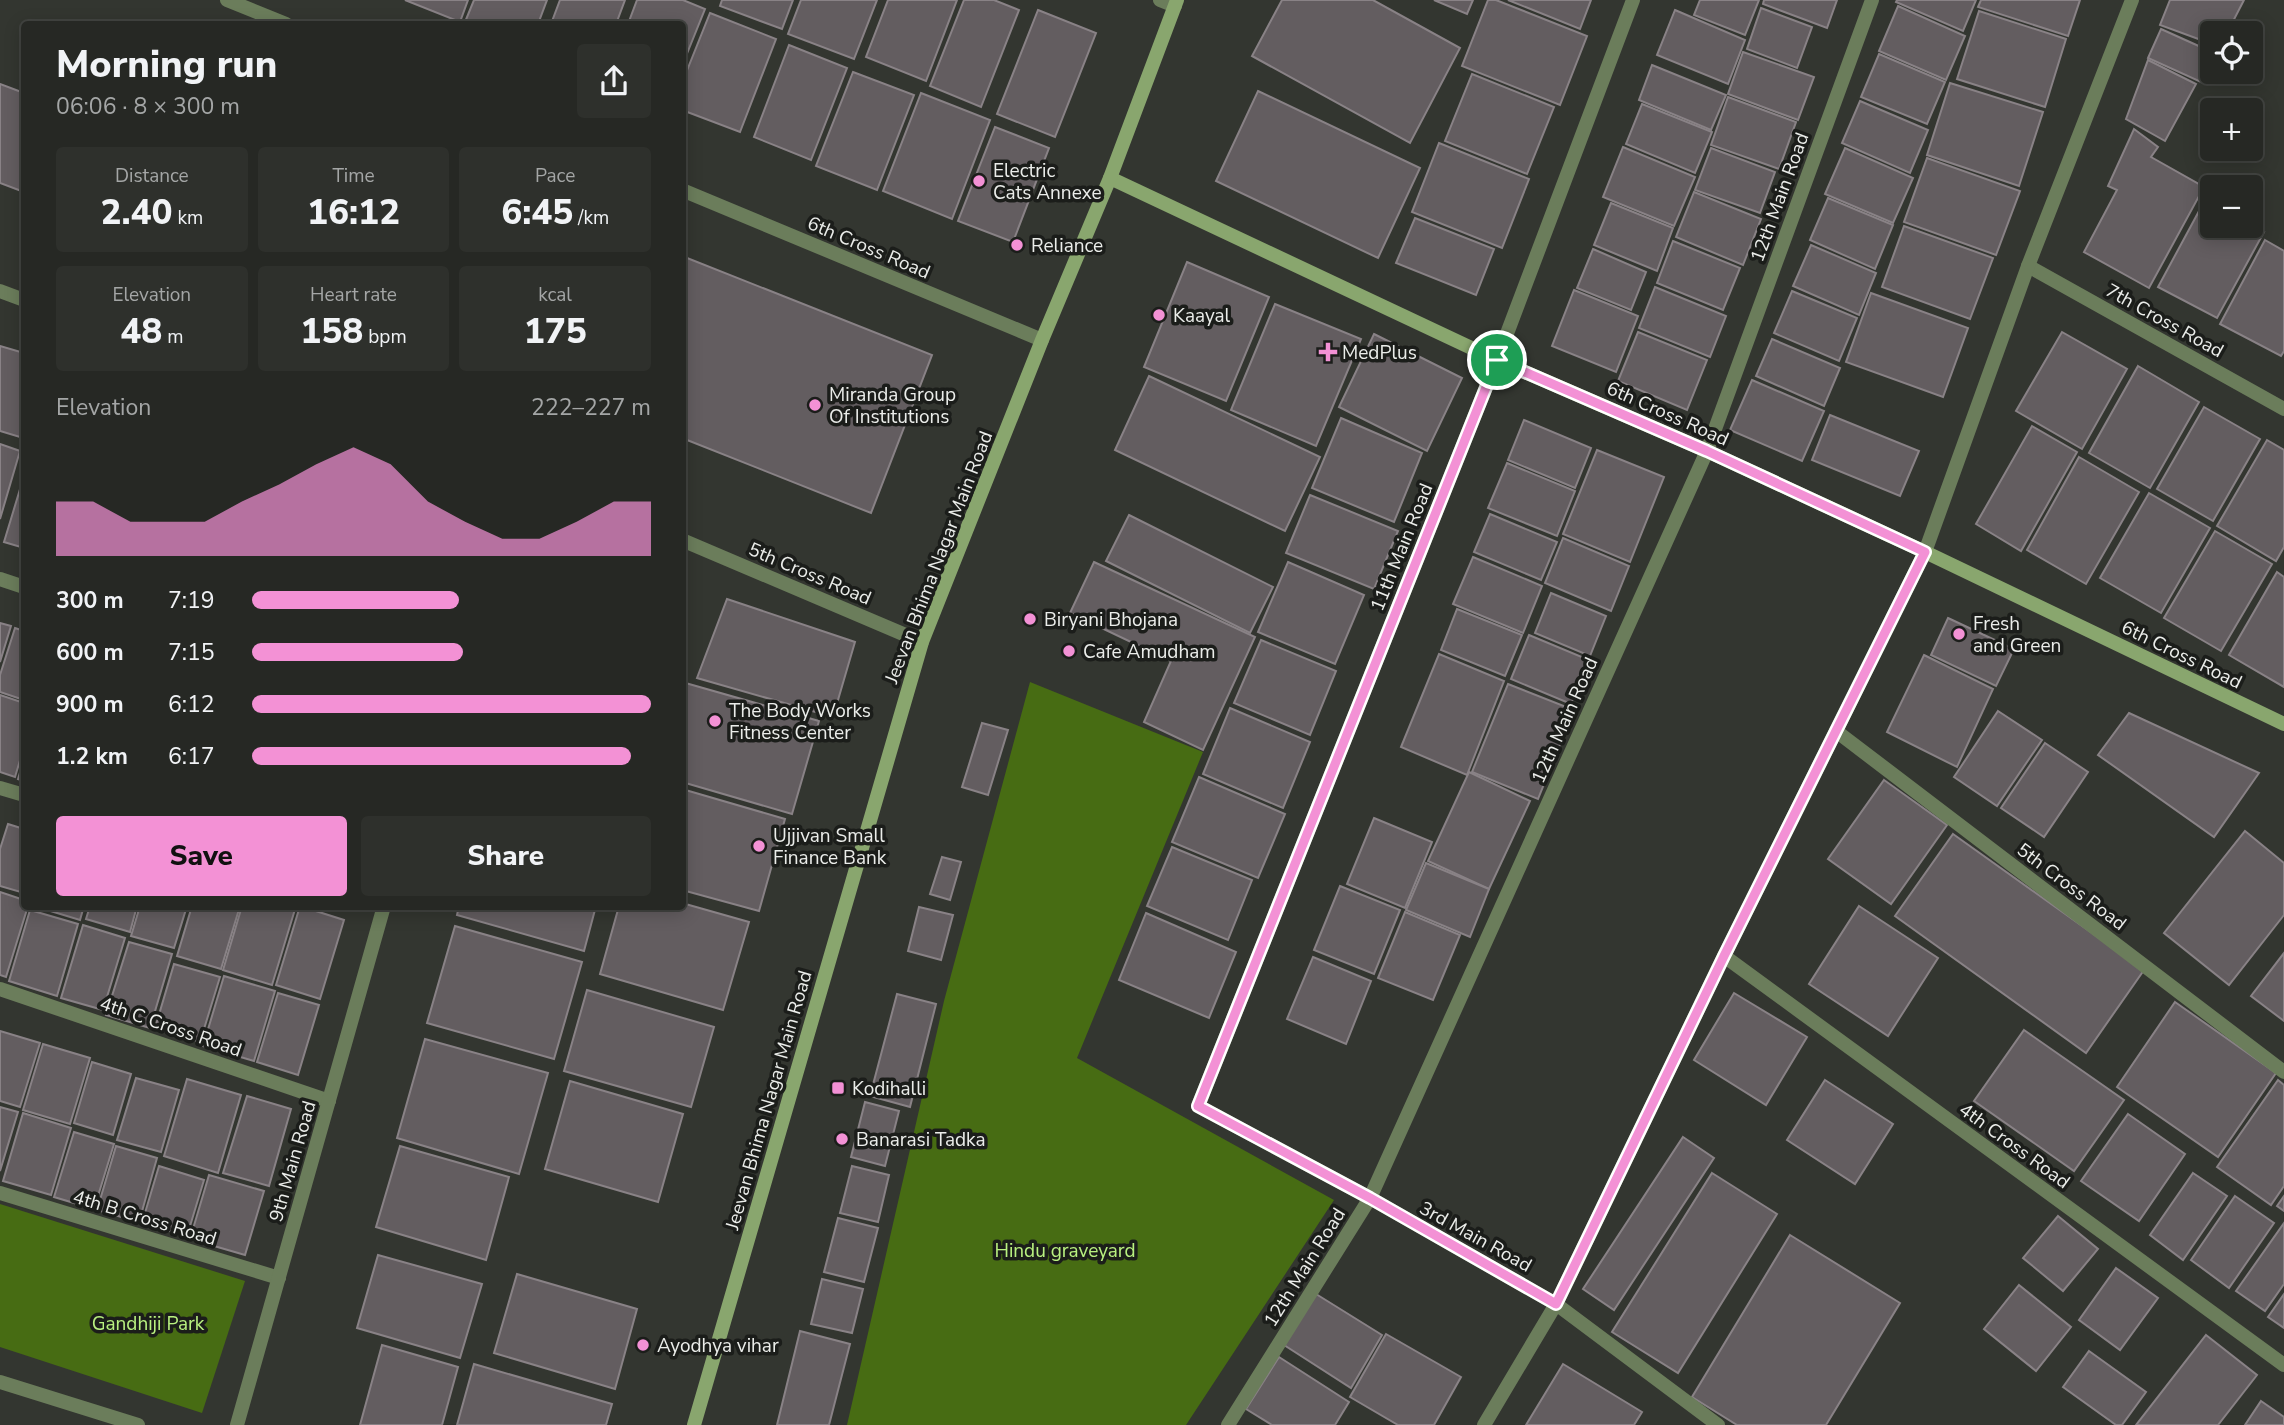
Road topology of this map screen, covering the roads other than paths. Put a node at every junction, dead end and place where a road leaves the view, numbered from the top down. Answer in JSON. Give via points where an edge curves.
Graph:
{"nodes":[{"id":1,"x":227,"y":0,"type":"edge"},
{"id":2,"x":1160,"y":0,"type":"edge"},
{"id":3,"x":1633,"y":0,"type":"edge"},
{"id":4,"x":1872,"y":0,"type":"edge"},
{"id":5,"x":2132,"y":0,"type":"edge"},
{"id":6,"x":1176,"y":3,"type":"edge"},
{"id":7,"x":279,"y":21,"type":"edge"},
{"id":8,"x":1110,"y":178,"type":"junction"},
{"id":9,"x":686,"y":192,"type":"edge"},
{"id":10,"x":2028,"y":266,"type":"junction"},
{"id":11,"x":0,"y":291,"type":"edge"},
{"id":12,"x":21,"y":299,"type":"edge"},
{"id":13,"x":1042,"y":340,"type":"junction"},
{"id":14,"x":1497,"y":360,"type":"junction"},
{"id":15,"x":2284,"y":409,"type":"edge"},
{"id":16,"x":1707,"y":451,"type":"junction"},
{"id":17,"x":686,"y":542,"type":"edge"},
{"id":18,"x":1925,"y":552,"type":"junction"},
{"id":19,"x":0,"y":579,"type":"edge"},
{"id":20,"x":21,"y":586,"type":"edge"},
{"id":21,"x":922,"y":642,"type":"junction"},
{"id":22,"x":2284,"y":724,"type":"edge"},
{"id":23,"x":1836,"y":731,"type":"junction"},
{"id":24,"x":0,"y":788,"type":"edge"},
{"id":25,"x":21,"y":794,"type":"edge"},
{"id":26,"x":383,"y":910,"type":"edge"},
{"id":27,"x":1724,"y":956,"type":"junction"},
{"id":28,"x":0,"y":989,"type":"edge"},
{"id":29,"x":2284,"y":1072,"type":"edge"},
{"id":30,"x":329,"y":1101,"type":"junction"},
{"id":31,"x":1198,"y":1106,"type":"joint"},
{"id":32,"x":0,"y":1193,"type":"edge"},
{"id":33,"x":1370,"y":1198,"type":"junction"},
{"id":34,"x":279,"y":1278,"type":"junction"},
{"id":35,"x":1556,"y":1304,"type":"junction"},
{"id":36,"x":2284,"y":1365,"type":"edge"},
{"id":37,"x":0,"y":1382,"type":"edge"},
{"id":38,"x":138,"y":1425,"type":"edge"},
{"id":39,"x":237,"y":1425,"type":"edge"},
{"id":40,"x":694,"y":1425,"type":"edge"},
{"id":41,"x":1228,"y":1425,"type":"edge"},
{"id":42,"x":1484,"y":1425,"type":"edge"},
{"id":43,"x":1718,"y":1425,"type":"edge"}],
"edges":[{"from":1,"to":7,"type":"street"},
{"from":2,"to":6,"type":"street"},
{"from":3,"to":14,"type":"street","name":"11th Main Road"},
{"from":4,"to":16,"type":"street","name":"12th Main Road"},
{"from":5,"to":10,"type":"street"},
{"from":6,"to":8,"type":"main road","name":"Jeevan Bhima Nagar Main Road"},
{"from":8,"to":13,"type":"main road","name":"Jeevan Bhima Nagar Main Road"},
{"from":8,"to":14,"type":"main road","name":"6th Cross Road"},
{"from":9,"to":13,"type":"street","name":"6th Cross Road"},
{"from":10,"to":15,"type":"street","name":"7th Cross Road"},
{"from":10,"to":18,"type":"street"},
{"from":11,"to":12,"type":"street"},
{"from":13,"to":21,"type":"main road","name":"Jeevan Bhima Nagar Main Road"},
{"from":14,"to":16,"type":"main road","name":"6th Cross Road"},
{"from":14,"to":31,"type":"street","name":"11th Main Road"},
{"from":16,"to":18,"type":"main road","name":"6th Cross Road"},
{"from":16,"to":33,"type":"street","name":"12th Main Road"},
{"from":17,"to":21,"type":"street","name":"5th Cross Road"},
{"from":18,"to":22,"type":"main road","name":"6th Cross Road"},
{"from":18,"to":23,"type":"street"},
{"from":19,"to":20,"type":"street"},
{"from":21,"to":40,"type":"main road","name":"Jeevan Bhima Nagar Main Road"},
{"from":23,"to":27,"type":"street"},
{"from":23,"to":29,"type":"street","name":"5th Cross Road"},
{"from":24,"to":25,"type":"street"},
{"from":26,"to":30,"type":"street","name":"9th Main Road"},
{"from":27,"to":35,"type":"street"},
{"from":27,"to":36,"type":"street","name":"4th Cross Road"},
{"from":28,"to":30,"type":"street","name":"4th C Cross Road"},
{"from":30,"to":34,"type":"street","name":"9th Main Road"},
{"from":31,"to":33,"type":"street","name":"3rd Main Road"},
{"from":32,"to":34,"type":"street","name":"4th B Cross Road"},
{"from":33,"to":35,"type":"street","name":"3rd Main Road"},
{"from":33,"to":41,"type":"street","name":"12th Main Road"},
{"from":34,"to":39,"type":"street","name":"9th Main Road"},
{"from":35,"to":42,"type":"street"},
{"from":35,"to":43,"type":"street","name":"3rd Main Road"},
{"from":37,"to":38,"type":"street"}]}
